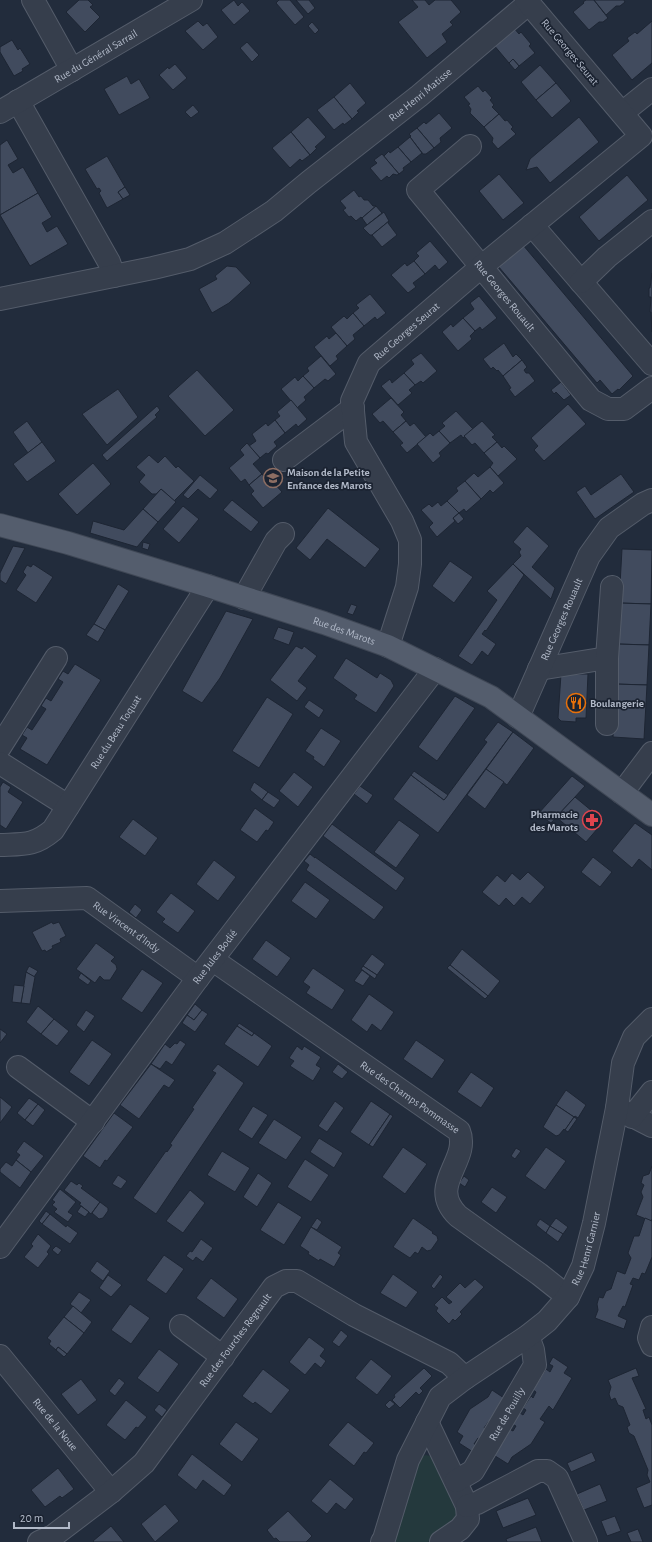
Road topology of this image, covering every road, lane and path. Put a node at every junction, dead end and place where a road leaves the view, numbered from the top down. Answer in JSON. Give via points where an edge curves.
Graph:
{"nodes":[{"id":1,"x":32,"y":0,"type":"edge"},
{"id":2,"x":191,"y":0,"type":"edge"},
{"id":3,"x":533,"y":3,"type":"edge"},
{"id":4,"x":72,"y":70,"type":"junction"},
{"id":5,"x":652,"y":89,"type":"edge"},
{"id":6,"x":18,"y":101,"type":"junction"},
{"id":7,"x":0,"y":112,"type":"edge"},
{"id":8,"x":622,"y":113,"type":"junction"},
{"id":9,"x":648,"y":138,"type":"edge"},
{"id":10,"x":470,"y":146,"type":"dead end"},
{"id":11,"x":652,"y":221,"type":"edge"},
{"id":12,"x":536,"y":222,"type":"junction"},
{"id":13,"x":481,"y":267,"type":"junction"},
{"id":14,"x":114,"y":276,"type":"junction"},
{"id":15,"x":581,"y":282,"type":"junction"},
{"id":16,"x":0,"y":299,"type":"edge"},
{"id":17,"x":652,"y":364,"type":"edge"},
{"id":18,"x":652,"y":388,"type":"edge"},
{"id":19,"x":353,"y":408,"type":"junction"},
{"id":20,"x":284,"y":460,"type":"dead end"},
{"id":21,"x":652,"y":500,"type":"edge"},
{"id":22,"x":0,"y":525,"type":"edge"},
{"id":23,"x":283,"y":534,"type":"dead end"},
{"id":24,"x":208,"y":586,"type":"junction"},
{"id":25,"x":612,"y":587,"type":"dead end"},
{"id":26,"x":244,"y":598,"type":"junction"},
{"id":27,"x":388,"y":646,"type":"junction"},
{"id":28,"x":56,"y":658,"type":"dead end"},
{"id":29,"x":607,"y":658,"type":"junction"},
{"id":30,"x":435,"y":669,"type":"junction"},
{"id":31,"x":539,"y":669,"type":"junction"},
{"id":32,"x":518,"y":717,"type":"junction"},
{"id":33,"x":607,"y":724,"type":"dead end"},
{"id":34,"x":0,"y":747,"type":"edge"},
{"id":35,"x":650,"y":760,"type":"edge"},
{"id":36,"x":0,"y":763,"type":"edge"},
{"id":37,"x":622,"y":793,"type":"junction"},
{"id":38,"x":68,"y":806,"type":"junction"},
{"id":39,"x":652,"y":815,"type":"edge"},
{"id":40,"x":0,"y":845,"type":"edge"},
{"id":41,"x":0,"y":901,"type":"edge"},
{"id":42,"x":213,"y":960,"type":"junction"},
{"id":43,"x":198,"y":978,"type":"junction"},
{"id":44,"x":652,"y":1019,"type":"edge"},
{"id":45,"x":18,"y":1066,"type":"dead end"},
{"id":46,"x":652,"y":1092,"type":"edge"},
{"id":47,"x":624,"y":1112,"type":"junction"},
{"id":48,"x":93,"y":1122,"type":"junction"},
{"id":49,"x":652,"y":1126,"type":"edge"},
{"id":50,"x":0,"y":1247,"type":"edge"},
{"id":51,"x":568,"y":1297,"type":"junction"},
{"id":52,"x":181,"y":1326,"type":"dead end"},
{"id":53,"x":652,"y":1327,"type":"edge"},
{"id":54,"x":528,"y":1336,"type":"junction"},
{"id":55,"x":652,"y":1345,"type":"edge"},
{"id":56,"x":0,"y":1356,"type":"edge"},
{"id":57,"x":223,"y":1357,"type":"junction"},
{"id":58,"x":465,"y":1378,"type":"junction"},
{"id":59,"x":427,"y":1422,"type":"junction"},
{"id":60,"x":456,"y":1481,"type":"junction"},
{"id":61,"x":111,"y":1492,"type":"junction"},
{"id":62,"x":467,"y":1506,"type":"junction"},
{"id":63,"x":39,"y":1542,"type":"edge"},
{"id":64,"x":382,"y":1542,"type":"edge"},
{"id":65,"x":441,"y":1542,"type":"edge"},
{"id":66,"x":586,"y":1542,"type":"edge"}],
"edges":[{"from":1,"to":4,"type":"street"},
{"from":2,"to":4,"type":"street","name":"Rue du Général Sarrail"},
{"from":3,"to":8,"type":"street","name":"Rue Georges Seurat"},
{"from":3,"to":14,"type":"street","name":"Rue Henri Matisse","via":[[274,211],[225,243],[190,259]]},
{"from":4,"to":6,"type":"street","name":"Rue du Général Sarrail"},
{"from":5,"to":8,"type":"street"},
{"from":6,"to":7,"type":"street","name":"Rue du Général Sarrail"},
{"from":6,"to":14,"type":"street","via":[[109,262]]},
{"from":8,"to":9,"type":"street","name":"Rue Georges Seurat"},
{"from":9,"to":12,"type":"street","name":"Rue Georges Seurat"},
{"from":10,"to":13,"type":"street","name":"Rue Georges Rouault","via":[[418,190]]},
{"from":11,"to":15,"type":"street","via":[[607,257]]},
{"from":12,"to":13,"type":"street","name":"Rue Georges Seurat"},
{"from":12,"to":15,"type":"street"},
{"from":13,"to":18,"type":"street","name":"Rue Georges Rouault","via":[[591,400],[608,409],[624,409]]},
{"from":13,"to":19,"type":"street","name":"Rue Georges Seurat","via":[[369,363],[352,401]]},
{"from":14,"to":16,"type":"street","name":"Rue Henri Matisse"},
{"from":15,"to":17,"type":"street"},
{"from":19,"to":20,"type":"street"},
{"from":19,"to":27,"type":"street","name":"Rue Georges Seurat","via":[[356,442],[410,540],[407,587]]},
{"from":21,"to":31,"type":"street","name":"Rue Georges Rouault","via":[[609,528],[589,556]]},
{"from":22,"to":24,"type":"main road","name":"Rue des Marots"},
{"from":23,"to":26,"type":"street","via":[[276,541]]},
{"from":24,"to":26,"type":"main road","name":"Rue des Marots"},
{"from":24,"to":38,"type":"street","name":"Rue du Beau Toquat"},
{"from":25,"to":29,"type":"street"},
{"from":26,"to":27,"type":"main road","name":"Rue des Marots"},
{"from":27,"to":30,"type":"main road","name":"Rue des Marots"},
{"from":28,"to":34,"type":"street"},
{"from":29,"to":31,"type":"street"},
{"from":29,"to":33,"type":"street"},
{"from":30,"to":32,"type":"main road","name":"Rue des Marots","via":[[491,697]]},
{"from":30,"to":42,"type":"street","name":"Rue Jules Bodié"},
{"from":31,"to":32,"type":"street","name":"Rue Georges Rouault"},
{"from":32,"to":37,"type":"main road","name":"Rue des Marots"},
{"from":35,"to":37,"type":"street"},
{"from":36,"to":38,"type":"street"},
{"from":37,"to":39,"type":"main road","name":"Rue des Marots"},
{"from":38,"to":40,"type":"street","name":"Rue du Beau Toquat","via":[[53,830],[42,839],[28,844]]},
{"from":41,"to":43,"type":"street","name":"Rue Vincent d'Indy","via":[[87,898]]},
{"from":42,"to":43,"type":"street","name":"Rue Jules Bodié"},
{"from":42,"to":51,"type":"street","name":"Rue des Champs Pommasse","via":[[459,1131],[461,1146],[446,1188],[450,1208]]},
{"from":43,"to":48,"type":"street","name":"Rue Jules Bodié"},
{"from":44,"to":47,"type":"street","name":"Rue Henri Garnier","via":[[634,1037],[623,1062]]},
{"from":45,"to":48,"type":"street"},
{"from":46,"to":47,"type":"street"},
{"from":47,"to":49,"type":"street"},
{"from":47,"to":51,"type":"street","name":"Rue Henri Garnier","via":[[583,1266]]},
{"from":48,"to":50,"type":"street","name":"Rue Jules Bodié"},
{"from":51,"to":54,"type":"street","name":"Rue Henri Garnier","via":[[547,1321]]},
{"from":52,"to":57,"type":"street"},
{"from":53,"to":55,"type":"street","via":[[649,1338]]},
{"from":54,"to":58,"type":"street","name":"Rue Henri Garnier"},
{"from":54,"to":60,"type":"street","name":"Rue de Pouilly","via":[[535,1365],[473,1471]]},
{"from":56,"to":61,"type":"street","name":"Rue de la Noue"},
{"from":57,"to":58,"type":"street","name":"Rue des Fourches Regnault","via":[[274,1287],[286,1280],[297,1281],[354,1315],[449,1362]]},
{"from":57,"to":61,"type":"street","name":"Rue des Fourches Regnault","via":[[144,1463]]},
{"from":58,"to":59,"type":"street","name":"Rue Henri Garnier","via":[[440,1397]]},
{"from":59,"to":60,"type":"street"},
{"from":59,"to":64,"type":"street","name":"Rue Henri Garnier","via":[[408,1460]]},
{"from":60,"to":62,"type":"street"},
{"from":61,"to":63,"type":"street","name":"Rue des Fourches Regnault","via":[[54,1536]]},
{"from":62,"to":65,"type":"street","via":[[468,1518],[460,1529]]},
{"from":62,"to":66,"type":"street","via":[[538,1471],[547,1471],[557,1478]]}]}
